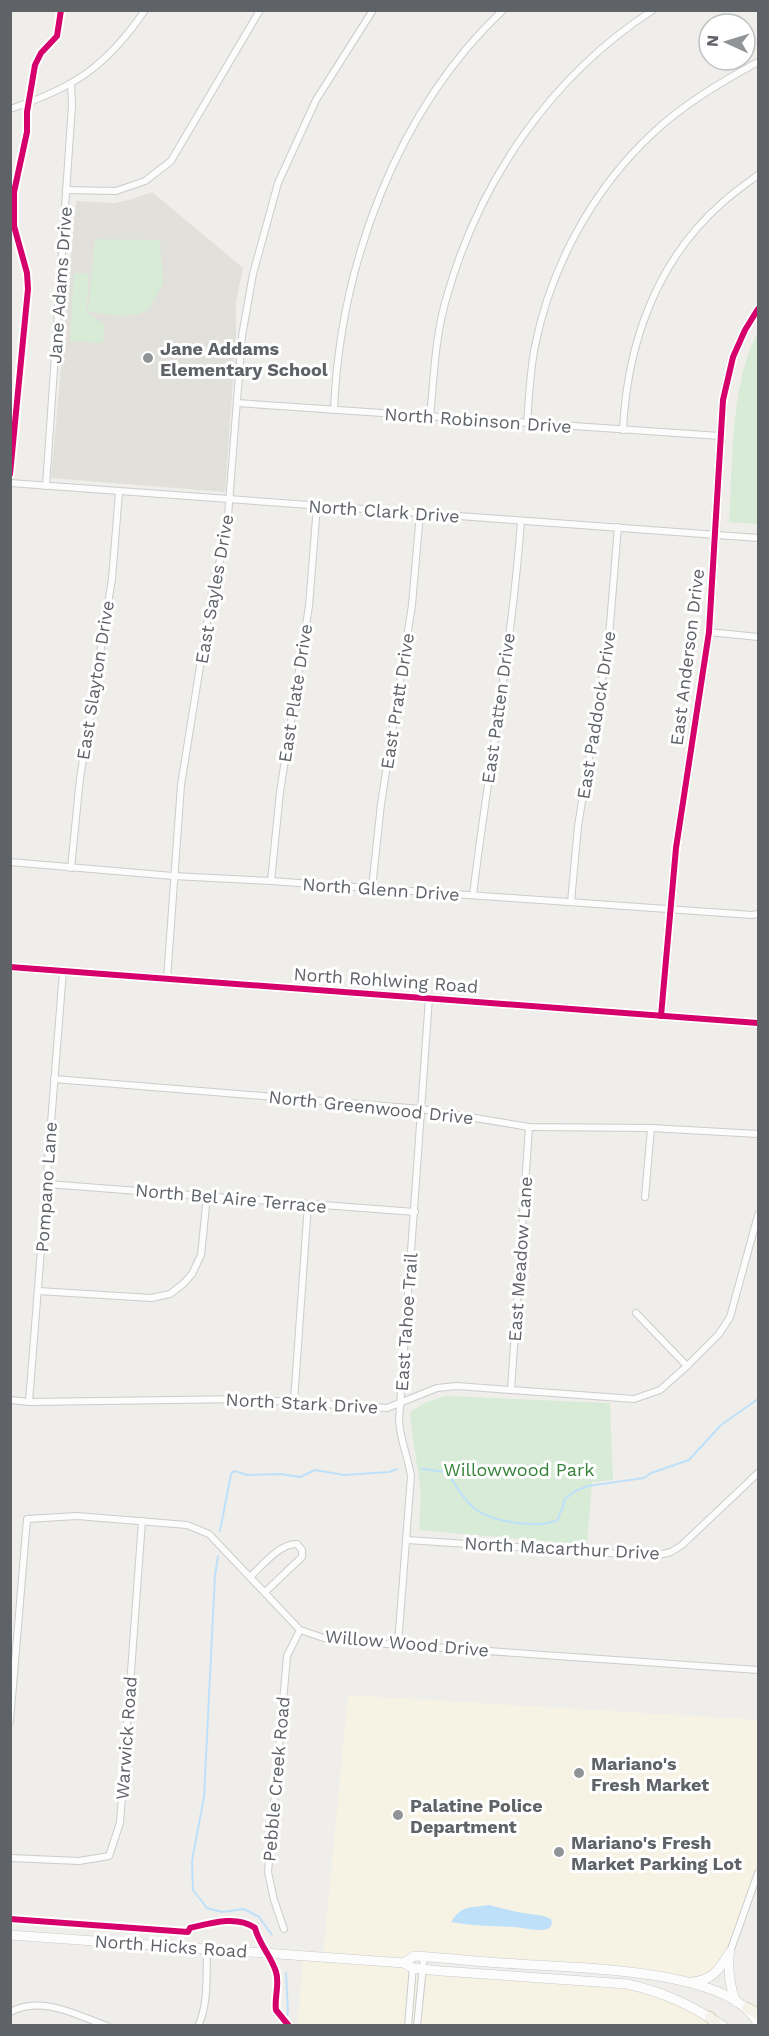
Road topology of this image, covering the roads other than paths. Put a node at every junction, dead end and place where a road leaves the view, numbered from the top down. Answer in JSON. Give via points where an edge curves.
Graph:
{"nodes":[{"id":1,"x":145,"y":10,"type":"edge"},
{"id":2,"x":260,"y":10,"type":"edge"},
{"id":3,"x":373,"y":10,"type":"edge"},
{"id":4,"x":653,"y":10,"type":"edge"},
{"id":5,"x":499,"y":12,"type":"edge"},
{"id":6,"x":759,"y":62,"type":"edge"},
{"id":7,"x":71,"y":84,"type":"junction"},
{"id":8,"x":10,"y":109,"type":"edge"},
{"id":9,"x":759,"y":175,"type":"edge"},
{"id":10,"x":66,"y":190,"type":"junction"},
{"id":11,"x":759,"y":309,"type":"edge"},
{"id":12,"x":237,"y":403,"type":"junction"},
{"id":13,"x":334,"y":410,"type":"junction"},
{"id":14,"x":430,"y":417,"type":"junction"},
{"id":15,"x":527,"y":423,"type":"junction"},
{"id":16,"x":623,"y":430,"type":"junction"},
{"id":17,"x":720,"y":436,"type":"junction"},
{"id":18,"x":10,"y":483,"type":"edge"},
{"id":19,"x":46,"y":486,"type":"junction"},
{"id":20,"x":119,"y":492,"type":"junction"},
{"id":21,"x":229,"y":500,"type":"junction"},
{"id":22,"x":317,"y":506,"type":"junction"},
{"id":23,"x":420,"y":513,"type":"junction"},
{"id":24,"x":520,"y":520,"type":"junction"},
{"id":25,"x":618,"y":527,"type":"junction"},
{"id":26,"x":716,"y":535,"type":"junction"},
{"id":27,"x":759,"y":538,"type":"edge"},
{"id":28,"x":709,"y":632,"type":"junction"},
{"id":29,"x":759,"y":638,"type":"edge"},
{"id":30,"x":10,"y":862,"type":"edge"},
{"id":31,"x":71,"y":868,"type":"junction"},
{"id":32,"x":173,"y":876,"type":"junction"},
{"id":33,"x":271,"y":881,"type":"junction"},
{"id":34,"x":372,"y":888,"type":"junction"},
{"id":35,"x":473,"y":895,"type":"junction"},
{"id":36,"x":571,"y":902,"type":"junction"},
{"id":37,"x":671,"y":910,"type":"junction"},
{"id":38,"x":755,"y":915,"type":"edge"},
{"id":39,"x":10,"y":967,"type":"edge"},
{"id":40,"x":63,"y":972,"type":"junction"},
{"id":41,"x":167,"y":979,"type":"junction"},
{"id":42,"x":429,"y":998,"type":"junction"},
{"id":43,"x":661,"y":1016,"type":"junction"},
{"id":44,"x":759,"y":1023,"type":"edge"},
{"id":45,"x":54,"y":1079,"type":"junction"},
{"id":46,"x":421,"y":1109,"type":"junction"},
{"id":47,"x":529,"y":1127,"type":"junction"},
{"id":48,"x":651,"y":1128,"type":"junction"},
{"id":49,"x":759,"y":1134,"type":"edge"},
{"id":50,"x":46,"y":1184,"type":"junction"},
{"id":51,"x":207,"y":1196,"type":"junction"},
{"id":52,"x":645,"y":1197,"type":"dead end"},
{"id":53,"x":308,"y":1204,"type":"junction"},
{"id":54,"x":414,"y":1212,"type":"junction"},
{"id":55,"x":759,"y":1215,"type":"edge"},
{"id":56,"x":38,"y":1291,"type":"junction"},
{"id":57,"x":636,"y":1313,"type":"dead end"},
{"id":58,"x":687,"y":1366,"type":"junction"},
{"id":59,"x":511,"y":1390,"type":"junction"},
{"id":60,"x":10,"y":1400,"type":"edge"},
{"id":61,"x":294,"y":1401,"type":"junction"},
{"id":62,"x":29,"y":1402,"type":"junction"},
{"id":63,"x":400,"y":1403,"type":"junction"},
{"id":64,"x":759,"y":1473,"type":"edge"},
{"id":65,"x":142,"y":1521,"type":"junction"},
{"id":66,"x":407,"y":1540,"type":"junction"},
{"id":67,"x":250,"y":1576,"type":"junction"},
{"id":68,"x":265,"y":1592,"type":"junction"},
{"id":69,"x":300,"y":1630,"type":"junction"},
{"id":70,"x":398,"y":1644,"type":"junction"},
{"id":71,"x":759,"y":1670,"type":"edge"},
{"id":72,"x":10,"y":1721,"type":"edge"},
{"id":73,"x":10,"y":1858,"type":"edge"},
{"id":74,"x":759,"y":1873,"type":"edge"},
{"id":75,"x":284,"y":1929,"type":"dead end"},
{"id":76,"x":10,"y":1935,"type":"edge"},
{"id":77,"x":207,"y":1949,"type":"junction"},
{"id":78,"x":730,"y":1952,"type":"junction"},
{"id":79,"x":419,"y":1956,"type":"junction"},
{"id":80,"x":413,"y":1966,"type":"junction"},
{"id":81,"x":610,"y":1970,"type":"junction"},
{"id":82,"x":582,"y":1981,"type":"junction"},
{"id":83,"x":689,"y":1983,"type":"junction"},
{"id":84,"x":736,"y":2002,"type":"junction"},
{"id":85,"x":747,"y":2008,"type":"junction"},
{"id":86,"x":10,"y":2012,"type":"edge"},
{"id":87,"x":759,"y":2014,"type":"edge"},
{"id":88,"x":713,"y":2021,"type":"edge"},
{"id":89,"x":759,"y":2024,"type":"edge"},
{"id":90,"x":107,"y":2025,"type":"edge"},
{"id":91,"x":198,"y":2025,"type":"edge"},
{"id":92,"x":408,"y":2025,"type":"edge"},
{"id":93,"x":417,"y":2025,"type":"edge"},
{"id":94,"x":723,"y":2025,"type":"edge"}],
"edges":[{"from":1,"to":7,"type":"street","via":[[116,49]]},
{"from":2,"to":10,"type":"street","via":[[171,161],[145,181],[116,191]]},
{"from":3,"to":12,"type":"street","name":"East Sayles Drive","via":[[316,100],[278,183],[248,298]]},
{"from":4,"to":14,"type":"street","via":[[580,68],[521,136],[491,184],[446,297]]},
{"from":5,"to":13,"type":"street","via":[[433,95],[393,167],[365,236],[349,291]]},
{"from":6,"to":15,"type":"street","via":[[695,99],[652,133],[616,173],[586,216],[544,308],[534,349]]},
{"from":7,"to":8,"type":"street"},
{"from":7,"to":10,"type":"street","name":"Jane Adams Drive"},
{"from":9,"to":16,"type":"street","via":[[721,204],[668,268],[646,313],[630,365]]},
{"from":10,"to":19,"type":"street","name":"Jane Adams Drive"},
{"from":11,"to":17,"type":"street","name":"East Anderson Drive","via":[[733,357]]},
{"from":12,"to":13,"type":"street","name":"North Robinson Drive"},
{"from":12,"to":21,"type":"street","name":"East Sayles Drive"},
{"from":13,"to":14,"type":"street","name":"North Robinson Drive"},
{"from":14,"to":15,"type":"street","name":"North Robinson Drive"},
{"from":15,"to":16,"type":"street","name":"North Robinson Drive"},
{"from":16,"to":17,"type":"street","name":"North Robinson Drive"},
{"from":17,"to":26,"type":"street","name":"East Anderson Drive"},
{"from":18,"to":19,"type":"street","name":"North Clark Drive"},
{"from":19,"to":20,"type":"street","name":"North Clark Drive"},
{"from":20,"to":21,"type":"street","name":"North Clark Drive"},
{"from":20,"to":31,"type":"street","name":"East Slayton Drive","via":[[112,579],[80,778]]},
{"from":21,"to":22,"type":"street","name":"North Clark Drive"},
{"from":21,"to":32,"type":"street","name":"East Sayles Drive","via":[[226,542],[214,579],[181,785]]},
{"from":22,"to":23,"type":"street","name":"North Clark Drive"},
{"from":22,"to":33,"type":"street","name":"East Plate Drive","via":[[309,606],[280,792]]},
{"from":23,"to":24,"type":"street","name":"North Clark Drive"},
{"from":23,"to":34,"type":"street","name":"East Pratt Drive","via":[[412,605]]},
{"from":24,"to":25,"type":"street","name":"North Clark Drive"},
{"from":24,"to":35,"type":"street","name":"East Patten Drive","via":[[516,592]]},
{"from":25,"to":26,"type":"street","name":"North Clark Drive"},
{"from":25,"to":36,"type":"street","name":"East Paddock Drive","via":[[609,636],[578,826]]},
{"from":26,"to":27,"type":"street","name":"North Clark Drive"},
{"from":26,"to":28,"type":"street","name":"East Anderson Drive"},
{"from":28,"to":29,"type":"street"},
{"from":28,"to":37,"type":"street","name":"East Anderson Drive","via":[[676,848]]},
{"from":30,"to":31,"type":"street","name":"North Glenn Drive"},
{"from":31,"to":32,"type":"street","name":"North Glenn Drive"},
{"from":32,"to":33,"type":"street","name":"North Glenn Drive"},
{"from":32,"to":41,"type":"street","name":"East Sayles Drive"},
{"from":33,"to":34,"type":"street","name":"North Glenn Drive"},
{"from":34,"to":35,"type":"street","name":"North Glenn Drive"},
{"from":35,"to":36,"type":"street","name":"North Glenn Drive"},
{"from":36,"to":37,"type":"street","name":"North Glenn Drive"},
{"from":37,"to":38,"type":"street","name":"North Glenn Drive"},
{"from":37,"to":43,"type":"street","name":"East Anderson Drive"},
{"from":39,"to":40,"type":"street","name":"North Rohlwing Road"},
{"from":40,"to":41,"type":"street","name":"North Rohlwing Road"},
{"from":40,"to":45,"type":"street","name":"Pompano Lane"},
{"from":41,"to":42,"type":"street","name":"North Rohlwing Road"},
{"from":42,"to":43,"type":"street","name":"North Rohlwing Road"},
{"from":42,"to":46,"type":"street","name":"East Tahoe Trail"},
{"from":43,"to":44,"type":"street","name":"North Rohlwing Road"},
{"from":45,"to":46,"type":"street","name":"North Greenwood Drive"},
{"from":45,"to":50,"type":"street","name":"Pompano Lane"},
{"from":46,"to":47,"type":"street","name":"North Greenwood Drive"},
{"from":46,"to":54,"type":"street","name":"East Tahoe Trail"},
{"from":47,"to":48,"type":"street","name":"North Greenwood Drive"},
{"from":47,"to":59,"type":"street","name":"East Meadow Lane"},
{"from":48,"to":49,"type":"street","name":"North Greenwood Drive"},
{"from":48,"to":52,"type":"street"},
{"from":50,"to":51,"type":"street","name":"North Bel Aire Terrace"},
{"from":50,"to":56,"type":"street","name":"Pompano Lane"},
{"from":51,"to":53,"type":"street","name":"North Bel Aire Terrace"},
{"from":51,"to":56,"type":"street","via":[[201,1255],[192,1274],[170,1294],[151,1298]]},
{"from":53,"to":54,"type":"street","name":"North Bel Aire Terrace"},
{"from":53,"to":61,"type":"street"},
{"from":54,"to":63,"type":"street","name":"East Tahoe Trail"},
{"from":55,"to":58,"type":"street","name":"North Stark Drive","via":[[730,1317]]},
{"from":56,"to":62,"type":"street","name":"Pompano Lane"},
{"from":57,"to":58,"type":"street"},
{"from":58,"to":59,"type":"street","name":"North Stark Drive","via":[[660,1389],[634,1399]]},
{"from":59,"to":63,"type":"street","name":"North Stark Drive","via":[[437,1388]]},
{"from":60,"to":62,"type":"street","name":"North Stark Drive"},
{"from":61,"to":62,"type":"street","name":"North Stark Drive"},
{"from":61,"to":63,"type":"street","name":"North Stark Drive","via":[[387,1408]]},
{"from":63,"to":66,"type":"street","name":"East Tahoe Trail","via":[[399,1431],[411,1476]]},
{"from":64,"to":66,"type":"street","name":"North Macarthur Drive","via":[[682,1545],[655,1556]]},
{"from":65,"to":67,"type":"street","name":"Willow Wood Drive","via":[[187,1525],[209,1534]]},
{"from":65,"to":72,"type":"street","name":"Willow Wood Drive","via":[[77,1516],[27,1519]]},
{"from":65,"to":73,"type":"street","name":"Warwick Road","via":[[120,1823],[109,1856],[79,1861]]},
{"from":66,"to":70,"type":"street","name":"East Tahoe Trail"},
{"from":67,"to":68,"type":"street","name":"Willow Wood Drive"},
{"from":67,"to":68,"type":"street","via":[[282,1548],[297,1544],[302,1557]]},
{"from":68,"to":69,"type":"street","name":"Willow Wood Drive"},
{"from":69,"to":70,"type":"street","name":"Willow Wood Drive","via":[[330,1640]]},
{"from":69,"to":75,"type":"street","name":"Pebble Creek Road","via":[[287,1656],[268,1872]]},
{"from":70,"to":71,"type":"street","name":"Willow Wood Drive"},
{"from":74,"to":78,"type":"street"},
{"from":76,"to":77,"type":"street","name":"North Hicks Road"},
{"from":77,"to":80,"type":"street","name":"North Hicks Road"},
{"from":77,"to":91,"type":"street","via":[[203,2016]]},
{"from":78,"to":83,"type":"street","via":[[712,1976]]},
{"from":78,"to":84,"type":"street","via":[[729,1982]]},
{"from":79,"to":80,"type":"street"},
{"from":79,"to":80,"type":"street"},
{"from":79,"to":81,"type":"street"},
{"from":80,"to":82,"type":"street","name":"North Hicks Road"},
{"from":80,"to":92,"type":"street"},
{"from":80,"to":93,"type":"street"},
{"from":81,"to":82,"type":"street","via":[[606,1975]]},
{"from":81,"to":83,"type":"street"},
{"from":82,"to":88,"type":"street","name":"North Hicks Road","via":[[656,1990]]},
{"from":83,"to":84,"type":"street"},
{"from":84,"to":85,"type":"street"},
{"from":85,"to":87,"type":"main road"},
{"from":85,"to":89,"type":"street"},
{"from":86,"to":90,"type":"street","via":[[21,2006],[43,2005]]},
{"from":88,"to":94,"type":"street","name":"North Hicks Road"}]}
